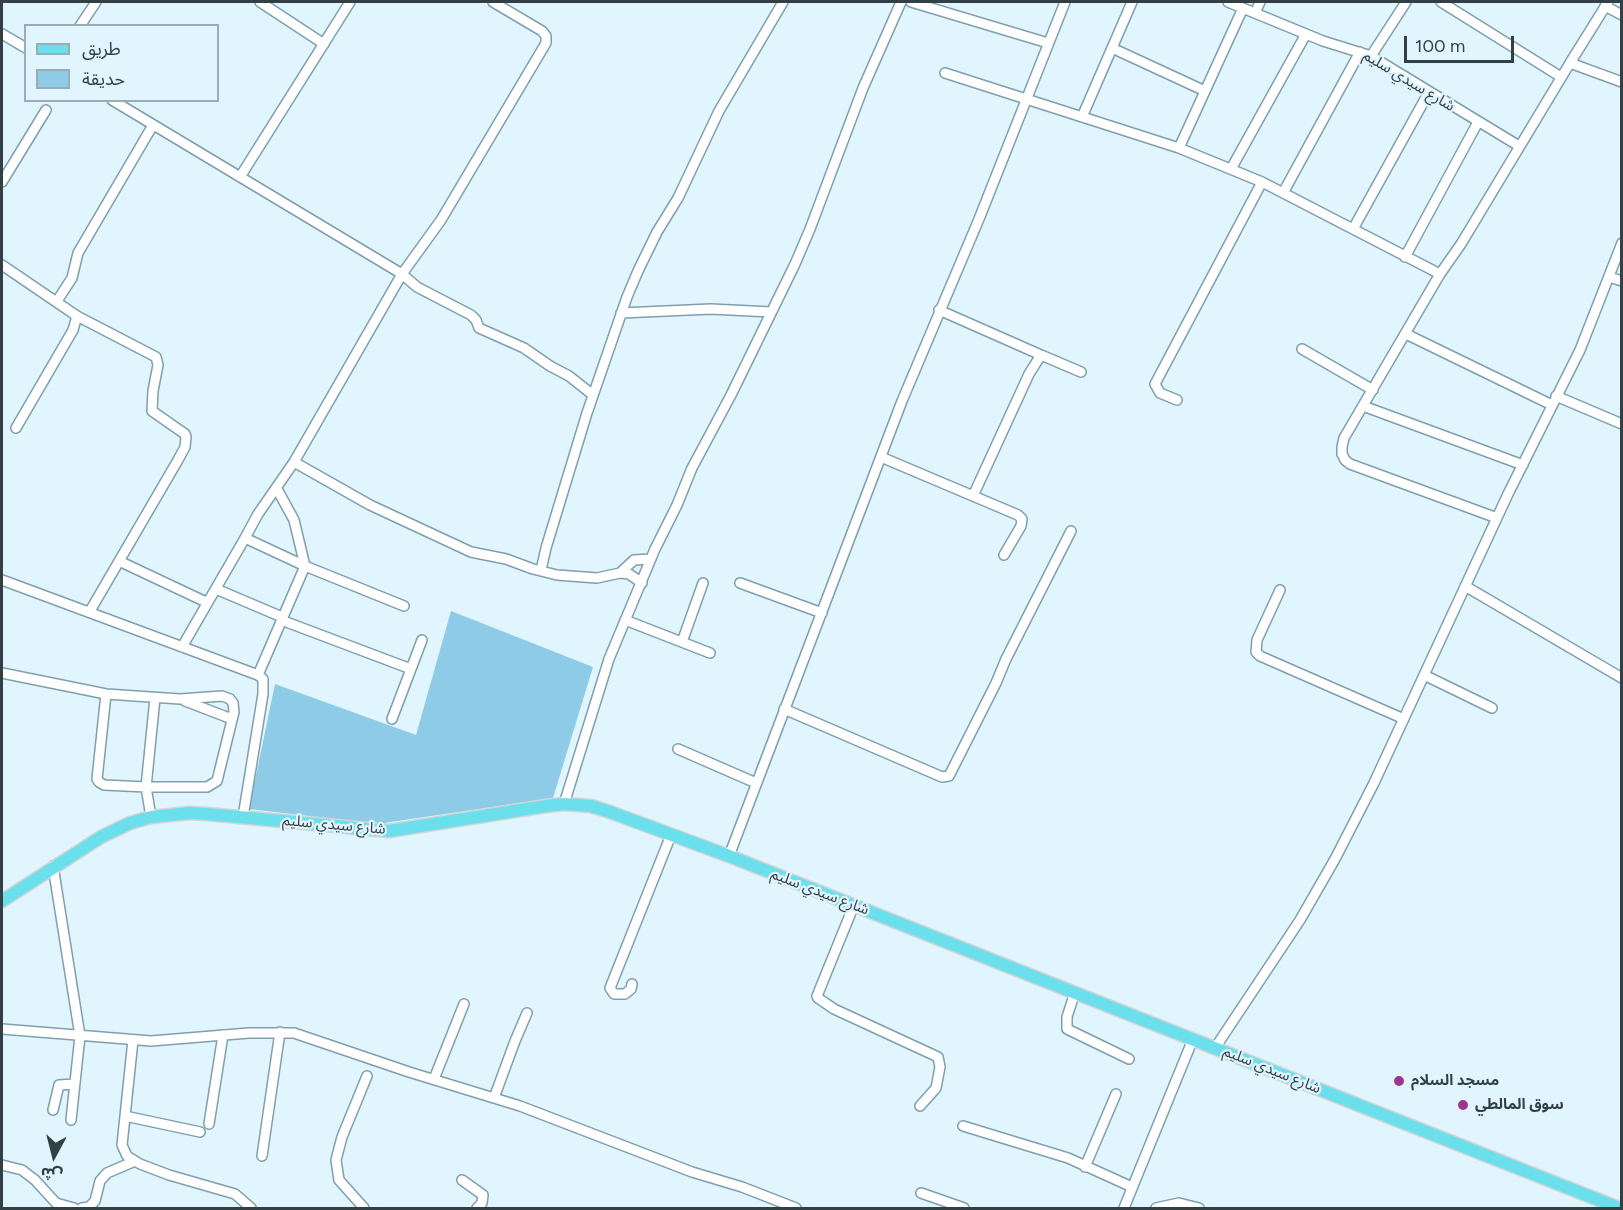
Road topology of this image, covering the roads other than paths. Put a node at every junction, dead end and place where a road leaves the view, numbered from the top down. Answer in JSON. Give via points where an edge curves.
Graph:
{"nodes":[{"id":1,"x":96,"y":2,"type":"edge"},
{"id":2,"x":260,"y":2,"type":"edge"},
{"id":3,"x":350,"y":2,"type":"edge"},
{"id":4,"x":492,"y":2,"type":"edge"},
{"id":5,"x":783,"y":2,"type":"edge"},
{"id":6,"x":901,"y":2,"type":"edge"},
{"id":7,"x":911,"y":2,"type":"edge"},
{"id":8,"x":1065,"y":2,"type":"edge"},
{"id":9,"x":1132,"y":2,"type":"edge"},
{"id":10,"x":1228,"y":2,"type":"edge"},
{"id":11,"x":1260,"y":2,"type":"edge"},
{"id":12,"x":1406,"y":2,"type":"edge"},
{"id":13,"x":1441,"y":2,"type":"edge"},
{"id":14,"x":1607,"y":4,"type":"edge"},
{"id":15,"x":1243,"y":8,"type":"junction"},
{"id":16,"x":1255,"y":13,"type":"junction"},
{"id":17,"x":1622,"y":15,"type":"edge"},
{"id":18,"x":81,"y":24,"type":"edge"},
{"id":19,"x":2,"y":34,"type":"edge"},
{"id":20,"x":1306,"y":34,"type":"junction"},
{"id":21,"x":1048,"y":43,"type":"junction"},
{"id":22,"x":324,"y":44,"type":"junction"},
{"id":23,"x":24,"y":47,"type":"edge"},
{"id":24,"x":1112,"y":48,"type":"junction"},
{"id":25,"x":1360,"y":52,"type":"junction"},
{"id":26,"x":1371,"y":56,"type":"junction"},
{"id":27,"x":1570,"y":63,"type":"junction"},
{"id":28,"x":945,"y":73,"type":"dead end"},
{"id":29,"x":1561,"y":77,"type":"junction"},
{"id":30,"x":1622,"y":82,"type":"edge"},
{"id":31,"x":1205,"y":91,"type":"junction"},
{"id":32,"x":1429,"y":92,"type":"junction"},
{"id":33,"x":1027,"y":100,"type":"junction"},
{"id":34,"x":115,"y":102,"type":"edge"},
{"id":35,"x":46,"y":110,"type":"dead end"},
{"id":36,"x":1082,"y":117,"type":"junction"},
{"id":37,"x":1478,"y":122,"type":"junction"},
{"id":38,"x":153,"y":125,"type":"junction"},
{"id":39,"x":1519,"y":146,"type":"junction"},
{"id":40,"x":1179,"y":148,"type":"junction"},
{"id":41,"x":1231,"y":169,"type":"junction"},
{"id":42,"x":240,"y":177,"type":"junction"},
{"id":43,"x":2,"y":182,"type":"edge"},
{"id":44,"x":1262,"y":182,"type":"junction"},
{"id":45,"x":1283,"y":193,"type":"junction"},
{"id":46,"x":1353,"y":229,"type":"junction"},
{"id":47,"x":1622,"y":243,"type":"edge"},
{"id":48,"x":1406,"y":257,"type":"junction"},
{"id":49,"x":2,"y":265,"type":"edge"},
{"id":50,"x":402,"y":274,"type":"junction"},
{"id":51,"x":1440,"y":274,"type":"junction"},
{"id":52,"x":1609,"y":277,"type":"junction"},
{"id":53,"x":1622,"y":282,"type":"edge"},
{"id":54,"x":57,"y":302,"type":"junction"},
{"id":55,"x":939,"y":310,"type":"junction"},
{"id":56,"x":771,"y":312,"type":"junction"},
{"id":57,"x":621,"y":313,"type":"junction"},
{"id":58,"x":77,"y":316,"type":"junction"},
{"id":59,"x":1406,"y":334,"type":"junction"},
{"id":60,"x":1302,"y":349,"type":"dead end"},
{"id":61,"x":1041,"y":355,"type":"junction"},
{"id":62,"x":1081,"y":372,"type":"dead end"},
{"id":63,"x":1373,"y":390,"type":"junction"},
{"id":64,"x":593,"y":395,"type":"junction"},
{"id":65,"x":1177,"y":400,"type":"dead end"},
{"id":66,"x":1554,"y":401,"type":"junction"},
{"id":67,"x":1363,"y":406,"type":"junction"},
{"id":68,"x":1622,"y":424,"type":"edge"},
{"id":69,"x":16,"y":428,"type":"dead end"},
{"id":70,"x":881,"y":457,"type":"junction"},
{"id":71,"x":294,"y":462,"type":"junction"},
{"id":72,"x":1523,"y":465,"type":"junction"},
{"id":73,"x":277,"y":489,"type":"junction"},
{"id":74,"x":973,"y":496,"type":"junction"},
{"id":75,"x":1497,"y":518,"type":"junction"},
{"id":76,"x":1071,"y":531,"type":"dead end"},
{"id":77,"x":245,"y":538,"type":"junction"},
{"id":78,"x":1004,"y":555,"type":"dead end"},
{"id":79,"x":651,"y":558,"type":"junction"},
{"id":80,"x":119,"y":561,"type":"junction"},
{"id":81,"x":305,"y":566,"type":"junction"},
{"id":82,"x":541,"y":570,"type":"junction"},
{"id":83,"x":620,"y":573,"type":"junction"},
{"id":84,"x":2,"y":580,"type":"edge"},
{"id":85,"x":642,"y":583,"type":"junction"},
{"id":86,"x":703,"y":583,"type":"dead end"},
{"id":87,"x":740,"y":583,"type":"dead end"},
{"id":88,"x":1465,"y":586,"type":"junction"},
{"id":89,"x":216,"y":589,"type":"junction"},
{"id":90,"x":1280,"y":590,"type":"dead end"},
{"id":91,"x":206,"y":602,"type":"junction"},
{"id":92,"x":404,"y":606,"type":"dead end"},
{"id":93,"x":90,"y":611,"type":"junction"},
{"id":94,"x":822,"y":613,"type":"junction"},
{"id":95,"x":282,"y":619,"type":"junction"},
{"id":96,"x":625,"y":620,"type":"junction"},
{"id":97,"x":422,"y":640,"type":"dead end"},
{"id":98,"x":682,"y":642,"type":"junction"},
{"id":99,"x":182,"y":646,"type":"junction"},
{"id":100,"x":710,"y":653,"type":"dead end"},
{"id":101,"x":411,"y":669,"type":"junction"},
{"id":102,"x":2,"y":673,"type":"edge"},
{"id":103,"x":258,"y":675,"type":"junction"},
{"id":104,"x":1424,"y":675,"type":"junction"},
{"id":105,"x":1622,"y":678,"type":"edge"},
{"id":106,"x":106,"y":694,"type":"junction"},
{"id":107,"x":155,"y":698,"type":"junction"},
{"id":108,"x":180,"y":699,"type":"junction"},
{"id":109,"x":1492,"y":708,"type":"dead end"},
{"id":110,"x":784,"y":709,"type":"junction"},
{"id":111,"x":232,"y":719,"type":"junction"},
{"id":112,"x":392,"y":719,"type":"dead end"},
{"id":113,"x":1404,"y":719,"type":"junction"},
{"id":114,"x":678,"y":749,"type":"dead end"},
{"id":115,"x":756,"y":783,"type":"junction"},
{"id":116,"x":146,"y":788,"type":"junction"},
{"id":117,"x":564,"y":804,"type":"junction"},
{"id":118,"x":150,"y":817,"type":"junction"},
{"id":119,"x":243,"y":817,"type":"junction"},
{"id":120,"x":671,"y":835,"type":"junction"},
{"id":121,"x":729,"y":856,"type":"junction"},
{"id":122,"x":53,"y":866,"type":"junction"},
{"id":123,"x":2,"y":901,"type":"edge"},
{"id":124,"x":854,"y":905,"type":"junction"},
{"id":125,"x":632,"y":984,"type":"dead end"},
{"id":126,"x":1075,"y":992,"type":"junction"},
{"id":127,"x":464,"y":1004,"type":"dead end"},
{"id":128,"x":527,"y":1013,"type":"dead end"},
{"id":129,"x":2,"y":1029,"type":"edge"},
{"id":130,"x":280,"y":1032,"type":"junction"},
{"id":131,"x":223,"y":1035,"type":"junction"},
{"id":132,"x":80,"y":1036,"type":"junction"},
{"id":133,"x":1193,"y":1039,"type":"junction"},
{"id":134,"x":133,"y":1040,"type":"junction"},
{"id":135,"x":1215,"y":1048,"type":"junction"},
{"id":136,"x":1129,"y":1059,"type":"dead end"},
{"id":137,"x":367,"y":1076,"type":"dead end"},
{"id":138,"x":434,"y":1080,"type":"junction"},
{"id":139,"x":74,"y":1084,"type":"junction"},
{"id":140,"x":1116,"y":1094,"type":"dead end"},
{"id":141,"x":494,"y":1098,"type":"junction"},
{"id":142,"x":920,"y":1106,"type":"dead end"},
{"id":143,"x":53,"y":1110,"type":"dead end"},
{"id":144,"x":125,"y":1116,"type":"junction"},
{"id":145,"x":71,"y":1120,"type":"dead end"},
{"id":146,"x":209,"y":1124,"type":"dead end"},
{"id":147,"x":963,"y":1126,"type":"dead end"},
{"id":148,"x":200,"y":1132,"type":"dead end"},
{"id":149,"x":262,"y":1156,"type":"dead end"},
{"id":150,"x":135,"y":1161,"type":"junction"},
{"id":151,"x":2,"y":1165,"type":"edge"},
{"id":152,"x":1085,"y":1167,"type":"junction"},
{"id":153,"x":462,"y":1180,"type":"dead end"},
{"id":154,"x":1132,"y":1188,"type":"junction"},
{"id":155,"x":921,"y":1193,"type":"dead end"},
{"id":156,"x":1610,"y":1207,"type":"edge"},
{"id":157,"x":74,"y":1209,"type":"edge"},
{"id":158,"x":82,"y":1209,"type":"edge"},
{"id":159,"x":251,"y":1209,"type":"edge"},
{"id":160,"x":364,"y":1209,"type":"edge"},
{"id":161,"x":477,"y":1209,"type":"edge"},
{"id":162,"x":796,"y":1209,"type":"edge"},
{"id":163,"x":964,"y":1209,"type":"edge"},
{"id":164,"x":1124,"y":1209,"type":"edge"},
{"id":165,"x":1156,"y":1209,"type":"edge"},
{"id":166,"x":1199,"y":1209,"type":"edge"}],
"edges":[{"from":1,"to":18,"type":"street"},
{"from":2,"to":22,"type":"street"},
{"from":3,"to":22,"type":"street"},
{"from":4,"to":50,"type":"street","via":[[542,31],[546,44],[441,220]]},
{"from":5,"to":57,"type":"street","via":[[719,111],[638,271]]},
{"from":6,"to":56,"type":"street","via":[[863,88],[810,229]]},
{"from":7,"to":21,"type":"street"},
{"from":8,"to":21,"type":"street"},
{"from":9,"to":24,"type":"street"},
{"from":10,"to":15,"type":"street","name":"شارع سيدي سليم"},
{"from":11,"to":16,"type":"street"},
{"from":12,"to":26,"type":"street"},
{"from":13,"to":29,"type":"street"},
{"from":14,"to":17,"type":"street"},
{"from":14,"to":27,"type":"street"},
{"from":15,"to":16,"type":"street","name":"شارع سيدي سليم"},
{"from":15,"to":31,"type":"street"},
{"from":16,"to":20,"type":"street","name":"شارع سيدي سليم"},
{"from":19,"to":23,"type":"street"},
{"from":20,"to":25,"type":"street","name":"شارع سيدي سليم"},
{"from":20,"to":41,"type":"street"},
{"from":21,"to":33,"type":"street"},
{"from":22,"to":42,"type":"street"},
{"from":24,"to":31,"type":"street"},
{"from":24,"to":36,"type":"street"},
{"from":25,"to":26,"type":"street","name":"شارع سيدي سليم"},
{"from":25,"to":45,"type":"street"},
{"from":26,"to":32,"type":"street","name":"شارع سيدي سليم"},
{"from":27,"to":29,"type":"street"},
{"from":27,"to":30,"type":"street"},
{"from":28,"to":33,"type":"street"},
{"from":29,"to":39,"type":"street"},
{"from":31,"to":40,"type":"street"},
{"from":32,"to":37,"type":"street","name":"شارع سيدي سليم"},
{"from":32,"to":46,"type":"street"},
{"from":33,"to":36,"type":"street"},
{"from":33,"to":55,"type":"street"},
{"from":34,"to":38,"type":"street"},
{"from":35,"to":43,"type":"street"},
{"from":36,"to":40,"type":"street"},
{"from":37,"to":39,"type":"street","name":"شارع سيدي سليم"},
{"from":37,"to":48,"type":"street"},
{"from":38,"to":42,"type":"street"},
{"from":38,"to":54,"type":"street","via":[[78,253],[72,278]]},
{"from":39,"to":51,"type":"street"},
{"from":40,"to":41,"type":"street"},
{"from":41,"to":44,"type":"street"},
{"from":42,"to":50,"type":"street"},
{"from":44,"to":45,"type":"street"},
{"from":44,"to":65,"type":"street","via":[[1155,384],[1160,393]]},
{"from":45,"to":46,"type":"street"},
{"from":46,"to":48,"type":"street"},
{"from":47,"to":52,"type":"street"},
{"from":48,"to":51,"type":"street"},
{"from":49,"to":54,"type":"street"},
{"from":50,"to":64,"type":"street","via":[[417,287],[471,315],[479,328],[524,348]]},
{"from":50,"to":71,"type":"street"},
{"from":51,"to":59,"type":"street"},
{"from":52,"to":53,"type":"street"},
{"from":52,"to":66,"type":"street","via":[[1580,350]]},
{"from":54,"to":58,"type":"street"},
{"from":55,"to":61,"type":"street"},
{"from":55,"to":70,"type":"street"},
{"from":56,"to":57,"type":"street","via":[[711,309]]},
{"from":56,"to":79,"type":"street"},
{"from":57,"to":64,"type":"street"},
{"from":58,"to":69,"type":"street","via":[[73,330]]},
{"from":58,"to":80,"type":"street","via":[[156,357],[152,411],[186,437],[178,460]]},
{"from":59,"to":63,"type":"street"},
{"from":59,"to":66,"type":"street"},
{"from":60,"to":63,"type":"street"},
{"from":61,"to":62,"type":"street"},
{"from":61,"to":74,"type":"street"},
{"from":63,"to":67,"type":"street"},
{"from":64,"to":82,"type":"street"},
{"from":66,"to":68,"type":"street"},
{"from":66,"to":72,"type":"street"},
{"from":67,"to":72,"type":"street"},
{"from":67,"to":75,"type":"street","via":[[1344,438],[1344,460]]},
{"from":70,"to":74,"type":"street"},
{"from":70,"to":94,"type":"street"},
{"from":71,"to":73,"type":"street"},
{"from":71,"to":82,"type":"street","via":[[454,546]]},
{"from":72,"to":75,"type":"street"},
{"from":73,"to":77,"type":"street"},
{"from":73,"to":81,"type":"street","via":[[294,520]]},
{"from":74,"to":78,"type":"street","via":[[1020,517],[1021,526]]},
{"from":75,"to":88,"type":"street"},
{"from":76,"to":110,"type":"street","via":[[949,776],[942,777]]},
{"from":77,"to":81,"type":"street"},
{"from":77,"to":89,"type":"street"},
{"from":79,"to":83,"type":"street","via":[[634,560]]},
{"from":79,"to":85,"type":"street"},
{"from":80,"to":91,"type":"street"},
{"from":80,"to":93,"type":"street"},
{"from":81,"to":92,"type":"street"},
{"from":81,"to":95,"type":"street"},
{"from":82,"to":83,"type":"street","via":[[585,578]]},
{"from":83,"to":85,"type":"street"},
{"from":84,"to":93,"type":"street"},
{"from":85,"to":96,"type":"street"},
{"from":86,"to":98,"type":"street"},
{"from":87,"to":94,"type":"street"},
{"from":88,"to":104,"type":"street"},
{"from":88,"to":105,"type":"street"},
{"from":89,"to":91,"type":"street"},
{"from":89,"to":95,"type":"street"},
{"from":90,"to":113,"type":"street","via":[[1257,640],[1256,652]]},
{"from":91,"to":99,"type":"street"},
{"from":93,"to":99,"type":"street"},
{"from":94,"to":110,"type":"street"},
{"from":95,"to":101,"type":"street"},
{"from":95,"to":103,"type":"street"},
{"from":96,"to":98,"type":"street"},
{"from":96,"to":117,"type":"street"},
{"from":97,"to":101,"type":"street"},
{"from":98,"to":100,"type":"street"},
{"from":99,"to":103,"type":"street"},
{"from":101,"to":112,"type":"street"},
{"from":102,"to":106,"type":"street"},
{"from":103,"to":119,"type":"street","via":[[264,684]]},
{"from":104,"to":109,"type":"street"},
{"from":104,"to":113,"type":"street"},
{"from":106,"to":107,"type":"street"},
{"from":106,"to":116,"type":"street","via":[[97,779],[104,785]]},
{"from":107,"to":108,"type":"street"},
{"from":107,"to":116,"type":"street"},
{"from":108,"to":111,"type":"street"},
{"from":108,"to":111,"type":"street","via":[[230,699]]},
{"from":110,"to":115,"type":"street"},
{"from":111,"to":116,"type":"street","via":[[217,781],[207,787]]},
{"from":113,"to":135,"type":"street","via":[[1300,920]]},
{"from":114,"to":115,"type":"street"},
{"from":115,"to":121,"type":"street"},
{"from":116,"to":118,"type":"street"},
{"from":117,"to":119,"type":"main road","name":"شارع سيدي سليم","via":[[389,831]]},
{"from":117,"to":120,"type":"main road","name":"شارع سيدي سليم","via":[[591,806]]},
{"from":118,"to":119,"type":"main road","name":"شارع سيدي سليم","via":[[190,813]]},
{"from":118,"to":122,"type":"main road","name":"شارع سيدي سليم","via":[[101,837]]},
{"from":120,"to":121,"type":"main road","name":"شارع سيدي سليم"},
{"from":120,"to":125,"type":"street","via":[[612,980],[611,992],[625,994]]},
{"from":121,"to":124,"type":"main road","name":"شارع سيدي سليم"},
{"from":122,"to":123,"type":"main road","name":"شارع سيدي سليم"},
{"from":122,"to":132,"type":"street"},
{"from":124,"to":126,"type":"main road","name":"شارع سيدي سليم"},
{"from":124,"to":142,"type":"street","via":[[817,996],[834,1009],[938,1057],[936,1088]]},
{"from":126,"to":133,"type":"main road","name":"شارع سيدي سليم"},
{"from":126,"to":136,"type":"street","via":[[1065,1023],[1067,1029]]},
{"from":127,"to":138,"type":"street"},
{"from":128,"to":141,"type":"street"},
{"from":129,"to":132,"type":"street"},
{"from":130,"to":131,"type":"street"},
{"from":130,"to":138,"type":"street","via":[[309,1037]]},
{"from":130,"to":149,"type":"street"},
{"from":131,"to":134,"type":"street"},
{"from":131,"to":146,"type":"street"},
{"from":132,"to":134,"type":"street"},
{"from":132,"to":139,"type":"street"},
{"from":133,"to":135,"type":"main road","name":"شارع سيدي سليم"},
{"from":133,"to":154,"type":"street"},
{"from":134,"to":144,"type":"street"},
{"from":135,"to":156,"type":"main road","name":"شارع سيدي سليم"},
{"from":137,"to":160,"type":"street","via":[[336,1160],[339,1180]]},
{"from":138,"to":141,"type":"street"},
{"from":139,"to":143,"type":"street","via":[[59,1085]]},
{"from":139,"to":145,"type":"street"},
{"from":140,"to":152,"type":"street"},
{"from":141,"to":162,"type":"street"},
{"from":144,"to":148,"type":"street"},
{"from":144,"to":150,"type":"street","via":[[122,1145],[127,1156]]},
{"from":147,"to":152,"type":"street","via":[[1068,1158]]},
{"from":150,"to":158,"type":"street","via":[[107,1173],[100,1180],[96,1201]]},
{"from":150,"to":159,"type":"street","via":[[201,1186],[235,1194]]},
{"from":151,"to":157,"type":"street","via":[[22,1170],[56,1203]]},
{"from":152,"to":154,"type":"street"},
{"from":153,"to":161,"type":"street","via":[[483,1195]]},
{"from":154,"to":164,"type":"street"},
{"from":155,"to":163,"type":"street"},
{"from":165,"to":166,"type":"street","via":[[1179,1203]]}]}
